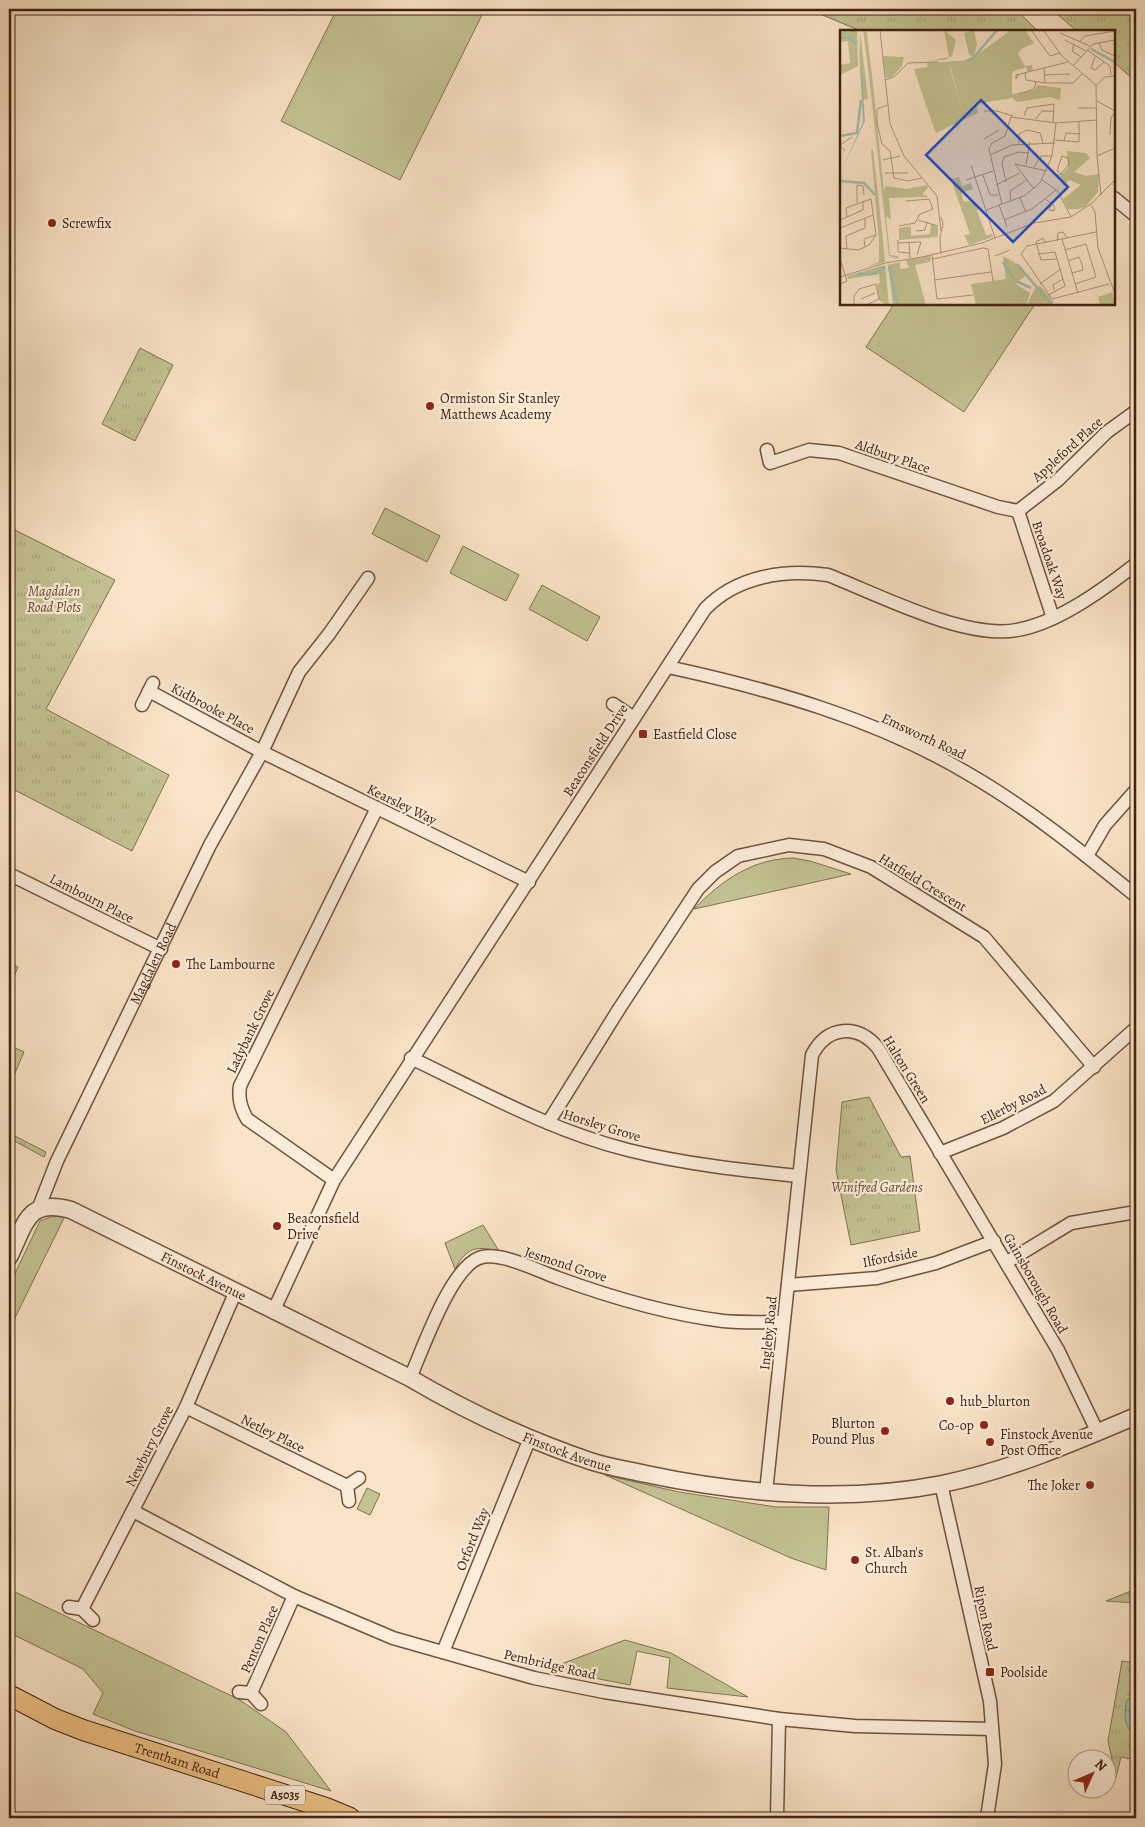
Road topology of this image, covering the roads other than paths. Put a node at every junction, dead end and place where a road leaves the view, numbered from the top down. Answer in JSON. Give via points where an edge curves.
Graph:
{"nodes":[{"id":1,"x":1115,"y":199,"type":"edge"},
{"id":2,"x":1136,"y":216,"type":"edge"},
{"id":3,"x":1136,"y":411,"type":"edge"},
{"id":4,"x":766,"y":450,"type":"dead end"},
{"id":5,"x":1018,"y":511,"type":"junction"},
{"id":6,"x":1136,"y":564,"type":"edge"},
{"id":7,"x":368,"y":578,"type":"dead end"},
{"id":8,"x":1053,"y":618,"type":"junction"},
{"id":9,"x":668,"y":667,"type":"junction"},
{"id":10,"x":613,"y":704,"type":"dead end"},
{"id":11,"x":142,"y":705,"type":"dead end"},
{"id":12,"x":634,"y":718,"type":"junction"},
{"id":13,"x":262,"y":752,"type":"junction"},
{"id":14,"x":1136,"y":790,"type":"edge"},
{"id":15,"x":377,"y":808,"type":"junction"},
{"id":16,"x":1086,"y":856,"type":"junction"},
{"id":17,"x":9,"y":874,"type":"edge"},
{"id":18,"x":528,"y":882,"type":"junction"},
{"id":19,"x":1136,"y":896,"type":"edge"},
{"id":20,"x":161,"y":949,"type":"junction"},
{"id":21,"x":1136,"y":1028,"type":"edge"},
{"id":22,"x":411,"y":1058,"type":"junction"},
{"id":23,"x":1094,"y":1067,"type":"junction"},
{"id":24,"x":548,"y":1123,"type":"junction"},
{"id":25,"x":940,"y":1153,"type":"junction"},
{"id":26,"x":798,"y":1176,"type":"junction"},
{"id":27,"x":334,"y":1180,"type":"junction"},
{"id":28,"x":39,"y":1207,"type":"junction"},
{"id":29,"x":1136,"y":1212,"type":"edge"},
{"id":30,"x":994,"y":1241,"type":"junction"},
{"id":31,"x":9,"y":1257,"type":"edge"},
{"id":32,"x":1007,"y":1262,"type":"junction"},
{"id":33,"x":788,"y":1285,"type":"junction"},
{"id":34,"x":235,"y":1293,"type":"junction"},
{"id":35,"x":273,"y":1312,"type":"junction"},
{"id":36,"x":784,"y":1322,"type":"junction"},
{"id":37,"x":410,"y":1378,"type":"junction"},
{"id":38,"x":186,"y":1407,"type":"junction"},
{"id":39,"x":1136,"y":1416,"type":"edge"},
{"id":40,"x":1098,"y":1433,"type":"junction"},
{"id":41,"x":530,"y":1438,"type":"junction"},
{"id":42,"x":359,"y":1478,"type":"dead end"},
{"id":43,"x":942,"y":1484,"type":"junction"},
{"id":44,"x":347,"y":1486,"type":"junction"},
{"id":45,"x":766,"y":1492,"type":"junction"},
{"id":46,"x":349,"y":1501,"type":"dead end"},
{"id":47,"x":133,"y":1511,"type":"junction"},
{"id":48,"x":294,"y":1596,"type":"junction"},
{"id":49,"x":70,"y":1607,"type":"dead end"},
{"id":50,"x":82,"y":1609,"type":"junction"},
{"id":51,"x":93,"y":1620,"type":"dead end"},
{"id":52,"x":443,"y":1652,"type":"junction"},
{"id":53,"x":9,"y":1695,"type":"edge"},
{"id":54,"x":261,"y":1704,"type":"dead end"},
{"id":55,"x":779,"y":1719,"type":"junction"},
{"id":56,"x":992,"y":1729,"type":"junction"},
{"id":57,"x":350,"y":1818,"type":"edge"},
{"id":58,"x":777,"y":1818,"type":"edge"},
{"id":59,"x":987,"y":1818,"type":"edge"}],
"edges":[{"from":1,"to":2,"type":"street"},
{"from":3,"to":5,"type":"street","name":"Appleford Place","via":[[1107,432],[1058,480]]},
{"from":4,"to":5,"type":"street","name":"Aldbury Place","via":[[770,463],[809,450],[839,453]]},
{"from":5,"to":8,"type":"street","name":"Broadoak Way"},
{"from":6,"to":8,"type":"street","name":"Beaconsfield Drive","via":[[1112,583]]},
{"from":7,"to":13,"type":"street","name":"Magdalen Road","via":[[300,672]]},
{"from":8,"to":9,"type":"street","name":"Beaconsfield Drive","via":[[1017,630],[972,627],[936,619],[828,575],[788,572],[762,576],[716,598],[705,609]]},
{"from":9,"to":12,"type":"street","name":"Beaconsfield Drive"},
{"from":9,"to":16,"type":"street","name":"Emsworth Road","via":[[724,679],[837,714],[914,746],[967,772]]},
{"from":10,"to":12,"type":"street"},
{"from":11,"to":13,"type":"street","name":"Kidbrooke Place","via":[[151,687]]},
{"from":12,"to":18,"type":"street","name":"Beaconsfield Drive"},
{"from":13,"to":15,"type":"street","name":"Kearsley Way"},
{"from":13,"to":20,"type":"street","name":"Magdalen Road","via":[[210,845]]},
{"from":14,"to":16,"type":"street","via":[[1105,825]]},
{"from":15,"to":18,"type":"street","name":"Kearsley Way"},
{"from":15,"to":27,"type":"street","name":"Ladybank Grove","via":[[240,1086],[238,1096],[247,1119]]},
{"from":16,"to":19,"type":"street","name":"Emsworth Road"},
{"from":17,"to":20,"type":"street","name":"Lambourn Place"},
{"from":18,"to":22,"type":"street","name":"Beaconsfield Drive"},
{"from":20,"to":28,"type":"street","name":"Magdalen Road","via":[[57,1161]]},
{"from":21,"to":23,"type":"street","name":"Ellerby Road"},
{"from":22,"to":24,"type":"street","name":"Horsley Grove"},
{"from":22,"to":27,"type":"street","name":"Beaconsfield Drive"},
{"from":23,"to":24,"type":"street","name":"Hatfield Crescent","via":[[984,937],[871,867],[824,850],[789,845],[738,856],[698,889]]},
{"from":23,"to":25,"type":"street","name":"Ellerby Road","via":[[1054,1101],[1003,1128]]},
{"from":24,"to":26,"type":"street","name":"Horsley Grove","via":[[627,1150],[706,1166]]},
{"from":25,"to":26,"type":"street","name":"Halton Green","via":[[870,1039],[853,1031],[833,1033],[824,1038],[812,1055]]},
{"from":25,"to":30,"type":"street","name":"Gainsborough Road"},
{"from":26,"to":33,"type":"street","name":"Ingleby Road"},
{"from":27,"to":35,"type":"street","name":"Beaconsfield Drive"},
{"from":28,"to":31,"type":"street","name":"Magdalen Road","via":[[29,1217]]},
{"from":28,"to":34,"type":"street","name":"Finstock Avenue","via":[[54,1205],[71,1210]]},
{"from":29,"to":32,"type":"street","via":[[1071,1223]]},
{"from":30,"to":32,"type":"street","name":"Gainsborough Road"},
{"from":30,"to":33,"type":"street","name":"Ilfordside","via":[[936,1263],[877,1278]]},
{"from":32,"to":40,"type":"street","name":"Gainsborough Road","via":[[1058,1350]]},
{"from":33,"to":36,"type":"street","name":"Ingleby Road"},
{"from":34,"to":35,"type":"street","name":"Finstock Avenue"},
{"from":34,"to":38,"type":"street","name":"Newbury Grove"},
{"from":35,"to":37,"type":"street","name":"Finstock Avenue"},
{"from":36,"to":37,"type":"street","name":"Jesmond Grove","via":[[723,1321],[663,1309],[581,1286],[495,1255],[479,1258],[468,1265],[452,1285]]},
{"from":36,"to":45,"type":"street","name":"Ingleby Road"},
{"from":37,"to":41,"type":"street","name":"Finstock Avenue"},
{"from":38,"to":44,"type":"street","name":"Netley Place"},
{"from":38,"to":47,"type":"street","name":"Newbury Grove"},
{"from":39,"to":40,"type":"street","name":"Finstock Avenue"},
{"from":40,"to":43,"type":"street","name":"Finstock Avenue","via":[[1060,1449]]},
{"from":41,"to":45,"type":"street","name":"Finstock Avenue","via":[[592,1462],[702,1486]]},
{"from":41,"to":52,"type":"street","name":"Orford Way"},
{"from":42,"to":44,"type":"street"},
{"from":43,"to":45,"type":"street","name":"Finstock Avenue","via":[[827,1494]]},
{"from":43,"to":56,"type":"street","name":"Ripon Road","via":[[990,1701]]},
{"from":44,"to":46,"type":"street"},
{"from":47,"to":48,"type":"street","name":"Pembridge Road"},
{"from":47,"to":50,"type":"street","name":"Newbury Grove"},
{"from":48,"to":52,"type":"street","name":"Pembridge Road","via":[[393,1638]]},
{"from":48,"to":54,"type":"street","name":"Penton Place","via":[[245,1693]]},
{"from":49,"to":50,"type":"street"},
{"from":50,"to":51,"type":"street"},
{"from":52,"to":55,"type":"street","name":"Pembridge Road","via":[[534,1678],[604,1692]]},
{"from":53,"to":57,"type":"main road","name":"Trentham Road","number":"A5035","via":[[82,1730]]},
{"from":55,"to":56,"type":"street","name":"Pembridge Road","via":[[854,1726]]},
{"from":55,"to":58,"type":"street"},
{"from":56,"to":59,"type":"street","name":"Ripon Road","via":[[995,1764]]}]}
